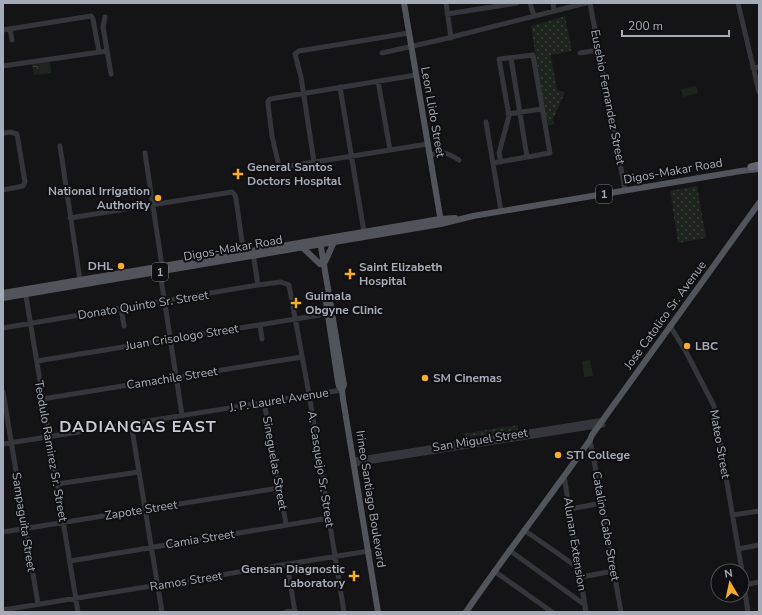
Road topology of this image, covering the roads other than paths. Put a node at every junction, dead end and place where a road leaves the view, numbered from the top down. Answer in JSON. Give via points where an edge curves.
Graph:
{"nodes":[{"id":1,"x":404,"y":3,"type":"edge"},
{"id":2,"x":446,"y":3,"type":"edge"},
{"id":3,"x":518,"y":3,"type":"edge"},
{"id":4,"x":530,"y":3,"type":"edge"},
{"id":5,"x":552,"y":3,"type":"edge"},
{"id":6,"x":586,"y":3,"type":"edge"},
{"id":7,"x":590,"y":3,"type":"edge"},
{"id":8,"x":738,"y":3,"type":"edge"},
{"id":9,"x":554,"y":11,"type":"junction"},
{"id":10,"x":447,"y":14,"type":"junction"},
{"id":11,"x":534,"y":16,"type":"junction"},
{"id":12,"x":105,"y":17,"type":"dead end"},
{"id":13,"x":10,"y":29,"type":"junction"},
{"id":14,"x":3,"y":30,"type":"edge"},
{"id":15,"x":409,"y":33,"type":"junction"},
{"id":16,"x":451,"y":38,"type":"junction"},
{"id":17,"x":12,"y":40,"type":"dead end"},
{"id":18,"x":411,"y":47,"type":"junction"},
{"id":19,"x":599,"y":50,"type":"junction"},
{"id":20,"x":107,"y":51,"type":"junction"},
{"id":21,"x":99,"y":52,"type":"junction"},
{"id":22,"x":382,"y":53,"type":"dead end"},
{"id":23,"x":580,"y":53,"type":"dead end"},
{"id":24,"x":511,"y":58,"type":"junction"},
{"id":25,"x":3,"y":66,"type":"edge"},
{"id":26,"x":759,"y":67,"type":"edge"},
{"id":27,"x":753,"y":68,"type":"junction"},
{"id":28,"x":111,"y":74,"type":"dead end"},
{"id":29,"x":416,"y":75,"type":"junction"},
{"id":30,"x":378,"y":81,"type":"junction"},
{"id":31,"x":340,"y":87,"type":"junction"},
{"id":32,"x":759,"y":92,"type":"edge"},
{"id":33,"x":303,"y":94,"type":"junction"},
{"id":34,"x":542,"y":108,"type":"junction"},
{"id":35,"x":520,"y":112,"type":"junction"},
{"id":36,"x":508,"y":114,"type":"junction"},
{"id":37,"x":486,"y":122,"type":"dead end"},
{"id":38,"x":3,"y":133,"type":"edge"},
{"id":39,"x":428,"y":144,"type":"junction"},
{"id":40,"x":60,"y":146,"type":"dead end"},
{"id":41,"x":390,"y":150,"type":"junction"},
{"id":42,"x":145,"y":153,"type":"dead end"},
{"id":43,"x":499,"y":153,"type":"junction"},
{"id":44,"x":491,"y":154,"type":"junction"},
{"id":45,"x":430,"y":155,"type":"junction"},
{"id":46,"x":351,"y":156,"type":"junction"},
{"id":47,"x":527,"y":157,"type":"junction"},
{"id":48,"x":459,"y":160,"type":"dead end"},
{"id":49,"x":314,"y":162,"type":"junction"},
{"id":50,"x":501,"y":162,"type":"junction"},
{"id":51,"x":493,"y":163,"type":"junction"},
{"id":52,"x":757,"y":168,"type":"edge"},
{"id":53,"x":3,"y":190,"type":"edge"},
{"id":54,"x":625,"y":190,"type":"junction"},
{"id":55,"x":759,"y":203,"type":"edge"},
{"id":56,"x":152,"y":204,"type":"junction"},
{"id":57,"x":759,"y":209,"type":"edge"},
{"id":58,"x":501,"y":211,"type":"junction"},
{"id":59,"x":70,"y":218,"type":"junction"},
{"id":60,"x":441,"y":222,"type":"junction"},
{"id":61,"x":364,"y":232,"type":"junction"},
{"id":62,"x":318,"y":242,"type":"junction"},
{"id":63,"x":334,"y":242,"type":"junction"},
{"id":64,"x":303,"y":248,"type":"junction"},
{"id":65,"x":253,"y":253,"type":"junction"},
{"id":66,"x":244,"y":255,"type":"junction"},
{"id":67,"x":322,"y":264,"type":"junction"},
{"id":68,"x":161,"y":269,"type":"junction"},
{"id":69,"x":80,"y":280,"type":"junction"},
{"id":70,"x":284,"y":282,"type":"joint"},
{"id":71,"x":258,"y":285,"type":"junction"},
{"id":72,"x":25,"y":292,"type":"junction"},
{"id":73,"x":3,"y":293,"type":"edge"},
{"id":74,"x":3,"y":298,"type":"edge"},
{"id":75,"x":164,"y":301,"type":"junction"},
{"id":76,"x":122,"y":308,"type":"junction"},
{"id":77,"x":330,"y":313,"type":"junction"},
{"id":78,"x":296,"y":319,"type":"junction"},
{"id":79,"x":30,"y":323,"type":"junction"},
{"id":80,"x":260,"y":325,"type":"junction"},
{"id":81,"x":124,"y":326,"type":"dead end"},
{"id":82,"x":3,"y":328,"type":"edge"},
{"id":83,"x":671,"y":328,"type":"junction"},
{"id":84,"x":170,"y":339,"type":"junction"},
{"id":85,"x":262,"y":339,"type":"dead end"},
{"id":86,"x":302,"y":357,"type":"junction"},
{"id":87,"x":36,"y":361,"type":"junction"},
{"id":88,"x":176,"y":377,"type":"junction"},
{"id":89,"x":342,"y":390,"type":"junction"},
{"id":90,"x":3,"y":392,"type":"edge"},
{"id":91,"x":309,"y":394,"type":"junction"},
{"id":92,"x":42,"y":399,"type":"junction"},
{"id":93,"x":264,"y":402,"type":"junction"},
{"id":94,"x":182,"y":415,"type":"junction"},
{"id":95,"x":131,"y":423,"type":"junction"},
{"id":96,"x":603,"y":423,"type":"junction"},
{"id":97,"x":49,"y":436,"type":"junction"},
{"id":98,"x":590,"y":440,"type":"junction"},
{"id":99,"x":11,"y":443,"type":"junction"},
{"id":100,"x":3,"y":444,"type":"edge"},
{"id":101,"x":354,"y":462,"type":"junction"},
{"id":102,"x":139,"y":472,"type":"junction"},
{"id":103,"x":564,"y":476,"type":"junction"},
{"id":104,"x":57,"y":484,"type":"junction"},
{"id":105,"x":279,"y":488,"type":"junction"},
{"id":106,"x":602,"y":503,"type":"junction"},
{"id":107,"x":145,"y":509,"type":"junction"},
{"id":108,"x":570,"y":509,"type":"junction"},
{"id":109,"x":759,"y":511,"type":"edge"},
{"id":110,"x":732,"y":515,"type":"junction"},
{"id":111,"x":329,"y":518,"type":"junction"},
{"id":112,"x":64,"y":523,"type":"junction"},
{"id":113,"x":286,"y":524,"type":"junction"},
{"id":114,"x":25,"y":529,"type":"junction"},
{"id":115,"x":524,"y":530,"type":"junction"},
{"id":116,"x":3,"y":532,"type":"edge"},
{"id":117,"x":759,"y":545,"type":"edge"},
{"id":118,"x":151,"y":547,"type":"junction"},
{"id":119,"x":738,"y":549,"type":"junction"},
{"id":120,"x":509,"y":550,"type":"junction"},
{"id":121,"x":368,"y":551,"type":"junction"},
{"id":122,"x":336,"y":556,"type":"junction"},
{"id":123,"x":70,"y":561,"type":"junction"},
{"id":124,"x":740,"y":563,"type":"edge"},
{"id":125,"x":287,"y":564,"type":"junction"},
{"id":126,"x":580,"y":569,"type":"junction"},
{"id":127,"x":494,"y":571,"type":"junction"},
{"id":128,"x":614,"y":571,"type":"junction"},
{"id":129,"x":581,"y":577,"type":"junction"},
{"id":130,"x":158,"y":585,"type":"junction"},
{"id":131,"x":76,"y":598,"type":"junction"},
{"id":132,"x":38,"y":604,"type":"junction"},
{"id":133,"x":585,"y":605,"type":"junction"},
{"id":134,"x":3,"y":610,"type":"edge"},
{"id":135,"x":544,"y":610,"type":"edge"},
{"id":136,"x":295,"y":611,"type":"edge"},
{"id":137,"x":78,"y":612,"type":"edge"},
{"id":138,"x":162,"y":612,"type":"edge"},
{"id":139,"x":286,"y":612,"type":"edge"},
{"id":140,"x":344,"y":612,"type":"edge"},
{"id":141,"x":378,"y":612,"type":"edge"},
{"id":142,"x":466,"y":612,"type":"edge"},
{"id":143,"x":552,"y":612,"type":"edge"},
{"id":144,"x":586,"y":612,"type":"edge"},
{"id":145,"x":621,"y":612,"type":"edge"}],
"edges":[{"from":1,"to":15,"type":"main road","name":"Leon Llido Street"},
{"from":2,"to":10,"type":"street"},
{"from":3,"to":10,"type":"street"},
{"from":4,"to":11,"type":"street"},
{"from":5,"to":9,"type":"street"},
{"from":6,"to":9,"type":"street"},
{"from":7,"to":19,"type":"street","name":"Eusebio Fernandez Street"},
{"from":8,"to":27,"type":"street"},
{"from":9,"to":11,"type":"street"},
{"from":10,"to":16,"type":"street"},
{"from":11,"to":16,"type":"street"},
{"from":12,"to":20,"type":"street","via":[[103,24]]},
{"from":13,"to":14,"type":"street"},
{"from":13,"to":17,"type":"street"},
{"from":13,"to":21,"type":"street","via":[[92,16]]},
{"from":15,"to":18,"type":"main road","name":"Leon Llido Street"},
{"from":15,"to":33,"type":"street","via":[[296,52]]},
{"from":16,"to":18,"type":"street"},
{"from":18,"to":22,"type":"street"},
{"from":18,"to":29,"type":"main road","name":"Leon Llido Street"},
{"from":19,"to":23,"type":"street"},
{"from":19,"to":54,"type":"street","name":"Eusebio Fernandez Street"},
{"from":20,"to":21,"type":"street"},
{"from":20,"to":28,"type":"street"},
{"from":21,"to":25,"type":"street"},
{"from":24,"to":34,"type":"street","via":[[533,55]]},
{"from":24,"to":35,"type":"street"},
{"from":24,"to":36,"type":"street","via":[[499,59]]},
{"from":26,"to":27,"type":"street"},
{"from":27,"to":32,"type":"street"},
{"from":29,"to":30,"type":"street"},
{"from":29,"to":39,"type":"main road","name":"Leon Llido Street"},
{"from":30,"to":31,"type":"street"},
{"from":30,"to":41,"type":"street"},
{"from":31,"to":33,"type":"street"},
{"from":31,"to":46,"type":"street"},
{"from":33,"to":49,"type":"street"},
{"from":33,"to":49,"type":"street","via":[[269,101],[272,136],[276,157],[281,166]]},
{"from":34,"to":35,"type":"street"},
{"from":34,"to":47,"type":"street","via":[[550,154]]},
{"from":35,"to":36,"type":"street"},
{"from":35,"to":47,"type":"street"},
{"from":36,"to":43,"type":"street"},
{"from":37,"to":44,"type":"street"},
{"from":38,"to":53,"type":"street","via":[[17,134],[25,182],[23,186]]},
{"from":39,"to":41,"type":"street"},
{"from":39,"to":45,"type":"main road","name":"Leon Llido Street"},
{"from":40,"to":59,"type":"street"},
{"from":41,"to":46,"type":"street"},
{"from":42,"to":56,"type":"street"},
{"from":43,"to":44,"type":"street"},
{"from":43,"to":50,"type":"street"},
{"from":44,"to":51,"type":"street"},
{"from":45,"to":48,"type":"street","via":[[444,153]]},
{"from":45,"to":60,"type":"main road","name":"Leon Llido Street"},
{"from":46,"to":49,"type":"street"},
{"from":46,"to":61,"type":"street"},
{"from":47,"to":50,"type":"street"},
{"from":50,"to":51,"type":"street"},
{"from":51,"to":58,"type":"street"},
{"from":52,"to":54,"type":"main road","name":"Digos-Makar Road","number":"1"},
{"from":54,"to":58,"type":"main road","name":"Digos-Makar Road","number":"1"},
{"from":55,"to":83,"type":"main road","name":"Jose Catolico Sr. Avenue"},
{"from":56,"to":59,"type":"street"},
{"from":56,"to":66,"type":"street","via":[[232,192],[236,199]]},
{"from":56,"to":68,"type":"street"},
{"from":57,"to":83,"type":"main road","name":"Jose Catolico Sr. Avenue"},
{"from":58,"to":60,"type":"main road","name":"Digos-Makar Road","number":"1"},
{"from":59,"to":69,"type":"street"},
{"from":60,"to":61,"type":"main road","name":"Digos-Makar Road","number":"1"},
{"from":60,"to":63,"type":"main road","name":"Digos-Makar Road","number":"1"},
{"from":61,"to":62,"type":"main road","name":"Digos-Makar Road","number":"1"},
{"from":62,"to":63,"type":"main road","name":"Digos-Makar Road","number":"1"},
{"from":62,"to":64,"type":"main road","name":"Digos-Makar Road","number":"1"},
{"from":62,"to":65,"type":"main road","name":"Digos-Makar Road","number":"1"},
{"from":62,"to":67,"type":"main road","name":"Irineo Santiago Boulevard"},
{"from":63,"to":67,"type":"main road"},
{"from":64,"to":65,"type":"main road","name":"Digos-Makar Road","number":"1"},
{"from":64,"to":67,"type":"main road"},
{"from":65,"to":66,"type":"main road","name":"Digos-Makar Road","number":"1"},
{"from":65,"to":71,"type":"street"},
{"from":66,"to":68,"type":"main road","name":"Digos-Makar Road","number":"1"},
{"from":67,"to":77,"type":"main road","name":"Irineo Santiago Boulevard"},
{"from":68,"to":69,"type":"main road","name":"Digos-Makar Road","number":"1"},
{"from":68,"to":72,"type":"main road","name":"Digos-Makar Road","number":"1"},
{"from":68,"to":75,"type":"street"},
{"from":69,"to":72,"type":"main road","name":"Digos-Makar Road","number":"1"},
{"from":70,"to":71,"type":"street","name":"Donato Quinto Sr. Street"},
{"from":70,"to":78,"type":"street","name":"A. Casquejo Sr. Street","via":[[290,288]]},
{"from":71,"to":75,"type":"street","name":"Donato Quinto Sr. Street"},
{"from":72,"to":73,"type":"main road","name":"Digos-Makar Road","number":"1"},
{"from":72,"to":74,"type":"main road","name":"Digos-Makar Road","number":"1"},
{"from":72,"to":79,"type":"street","name":"Teodulo Ramirez Sr. Street"},
{"from":75,"to":76,"type":"street","name":"Donato Quinto Sr. Street"},
{"from":75,"to":84,"type":"street"},
{"from":76,"to":79,"type":"street","name":"Donato Quinto Sr. Street"},
{"from":76,"to":81,"type":"street"},
{"from":77,"to":78,"type":"street","name":"Juan Crisologo Street"},
{"from":77,"to":89,"type":"main road","name":"Irineo Santiago Boulevard","via":[[344,385]]},
{"from":78,"to":80,"type":"street","name":"Juan Crisologo Street"},
{"from":78,"to":86,"type":"street","name":"A. Casquejo Sr. Street"},
{"from":79,"to":82,"type":"street","name":"Donato Quinto Sr. Street"},
{"from":79,"to":87,"type":"street","name":"Teodulo Ramirez Sr. Street"},
{"from":80,"to":84,"type":"street","name":"Juan Crisologo Street"},
{"from":80,"to":85,"type":"street"},
{"from":83,"to":96,"type":"main road","name":"Jose Catolico Sr. Avenue"},
{"from":83,"to":110,"type":"street","name":"Mateo Street","via":[[714,406]]},
{"from":84,"to":87,"type":"street","name":"Juan Crisologo Street"},
{"from":84,"to":88,"type":"street"},
{"from":86,"to":88,"type":"street","name":"Camachile Street"},
{"from":86,"to":91,"type":"street","name":"A. Casquejo Sr. Street"},
{"from":87,"to":92,"type":"street","name":"Teodulo Ramirez Sr. Street"},
{"from":88,"to":92,"type":"street","name":"Camachile Street"},
{"from":88,"to":94,"type":"street"},
{"from":89,"to":91,"type":"street","name":"J. P. Laurel Avenue"},
{"from":89,"to":101,"type":"main road","name":"Irineo Santiago Boulevard"},
{"from":90,"to":99,"type":"street","name":"Sampaguita Street"},
{"from":91,"to":93,"type":"street","name":"J. P. Laurel Avenue"},
{"from":91,"to":111,"type":"street","name":"A. Casquejo Sr. Street"},
{"from":92,"to":97,"type":"street","name":"Teodulo Ramirez Sr. Street"},
{"from":93,"to":94,"type":"street","name":"J. P. Laurel Avenue"},
{"from":93,"to":105,"type":"street","name":"Sineguelas Street"},
{"from":94,"to":95,"type":"street","name":"J. P. Laurel Avenue"},
{"from":95,"to":97,"type":"street","name":"J. P. Laurel Avenue"},
{"from":95,"to":102,"type":"street"},
{"from":96,"to":98,"type":"main road","name":"Jose Catolico Sr. Avenue"},
{"from":96,"to":101,"type":"street","name":"San Miguel Street"},
{"from":97,"to":99,"type":"street","name":"J. P. Laurel Avenue"},
{"from":97,"to":104,"type":"street","name":"Teodulo Ramirez Sr. Street"},
{"from":98,"to":103,"type":"main road","name":"Jose Catolico Sr. Avenue"},
{"from":98,"to":106,"type":"street","name":"Catalino Cabe Street"},
{"from":99,"to":100,"type":"street","name":"J. P. Laurel Avenue"},
{"from":99,"to":114,"type":"street","name":"Sampaguita Street"},
{"from":101,"to":121,"type":"main road","name":"Irineo Santiago Boulevard"},
{"from":102,"to":104,"type":"street"},
{"from":102,"to":107,"type":"street"},
{"from":103,"to":108,"type":"street","name":"Alunan Extension"},
{"from":103,"to":115,"type":"main road","name":"Jose Catolico Sr. Avenue"},
{"from":104,"to":112,"type":"street","name":"Teodulo Ramirez Sr. Street"},
{"from":105,"to":107,"type":"street","name":"Zapote Street"},
{"from":105,"to":113,"type":"street","name":"Sineguelas Street"},
{"from":106,"to":108,"type":"street"},
{"from":106,"to":128,"type":"street","name":"Catalino Cabe Street"},
{"from":107,"to":112,"type":"street","name":"Zapote Street"},
{"from":107,"to":118,"type":"street"},
{"from":108,"to":126,"type":"street","name":"Alunan Extension"},
{"from":109,"to":110,"type":"street"},
{"from":110,"to":119,"type":"street","name":"Mateo Street"},
{"from":111,"to":113,"type":"street","name":"Camia Street"},
{"from":111,"to":122,"type":"street","name":"A. Casquejo Sr. Street"},
{"from":112,"to":114,"type":"street","name":"Zapote Street"},
{"from":112,"to":123,"type":"street","name":"Teodulo Ramirez Sr. Street"},
{"from":113,"to":118,"type":"street","name":"Camia Street"},
{"from":114,"to":116,"type":"street","name":"Zapote Street"},
{"from":114,"to":132,"type":"street","name":"Sampaguita Street"},
{"from":115,"to":120,"type":"main road","name":"Jose Catolico Sr. Avenue"},
{"from":115,"to":126,"type":"street"},
{"from":117,"to":119,"type":"street"},
{"from":118,"to":123,"type":"street","name":"Camia Street"},
{"from":118,"to":130,"type":"street"},
{"from":119,"to":124,"type":"street","name":"Mateo Street"},
{"from":120,"to":127,"type":"main road","name":"Jose Catolico Sr. Avenue"},
{"from":120,"to":133,"type":"street"},
{"from":121,"to":122,"type":"street","name":"Ramos Street"},
{"from":121,"to":141,"type":"main road","name":"Irineo Santiago Boulevard"},
{"from":122,"to":125,"type":"street","name":"Ramos Street"},
{"from":122,"to":140,"type":"street","name":"A. Casquejo Sr. Street"},
{"from":123,"to":131,"type":"street","name":"Teodulo Ramirez Sr. Street"},
{"from":125,"to":130,"type":"street","name":"Ramos Street"},
{"from":125,"to":136,"type":"street"},
{"from":126,"to":129,"type":"street","name":"Alunan Extension"},
{"from":127,"to":135,"type":"street"},
{"from":127,"to":142,"type":"main road","name":"Jose Catolico Sr. Avenue"},
{"from":128,"to":129,"type":"street"},
{"from":128,"to":145,"type":"street","name":"Catalino Cabe Street"},
{"from":129,"to":133,"type":"street","name":"Alunan Extension"},
{"from":130,"to":131,"type":"street","name":"Ramos Street"},
{"from":130,"to":138,"type":"street"},
{"from":131,"to":132,"type":"street","name":"Ramos Street"},
{"from":131,"to":137,"type":"street","name":"Teodulo Ramirez Sr. Street"},
{"from":132,"to":134,"type":"street","name":"Ramos Street"},
{"from":133,"to":144,"type":"street","name":"Alunan Extension"},
{"from":135,"to":143,"type":"street"},
{"from":136,"to":139,"type":"street"}]}
